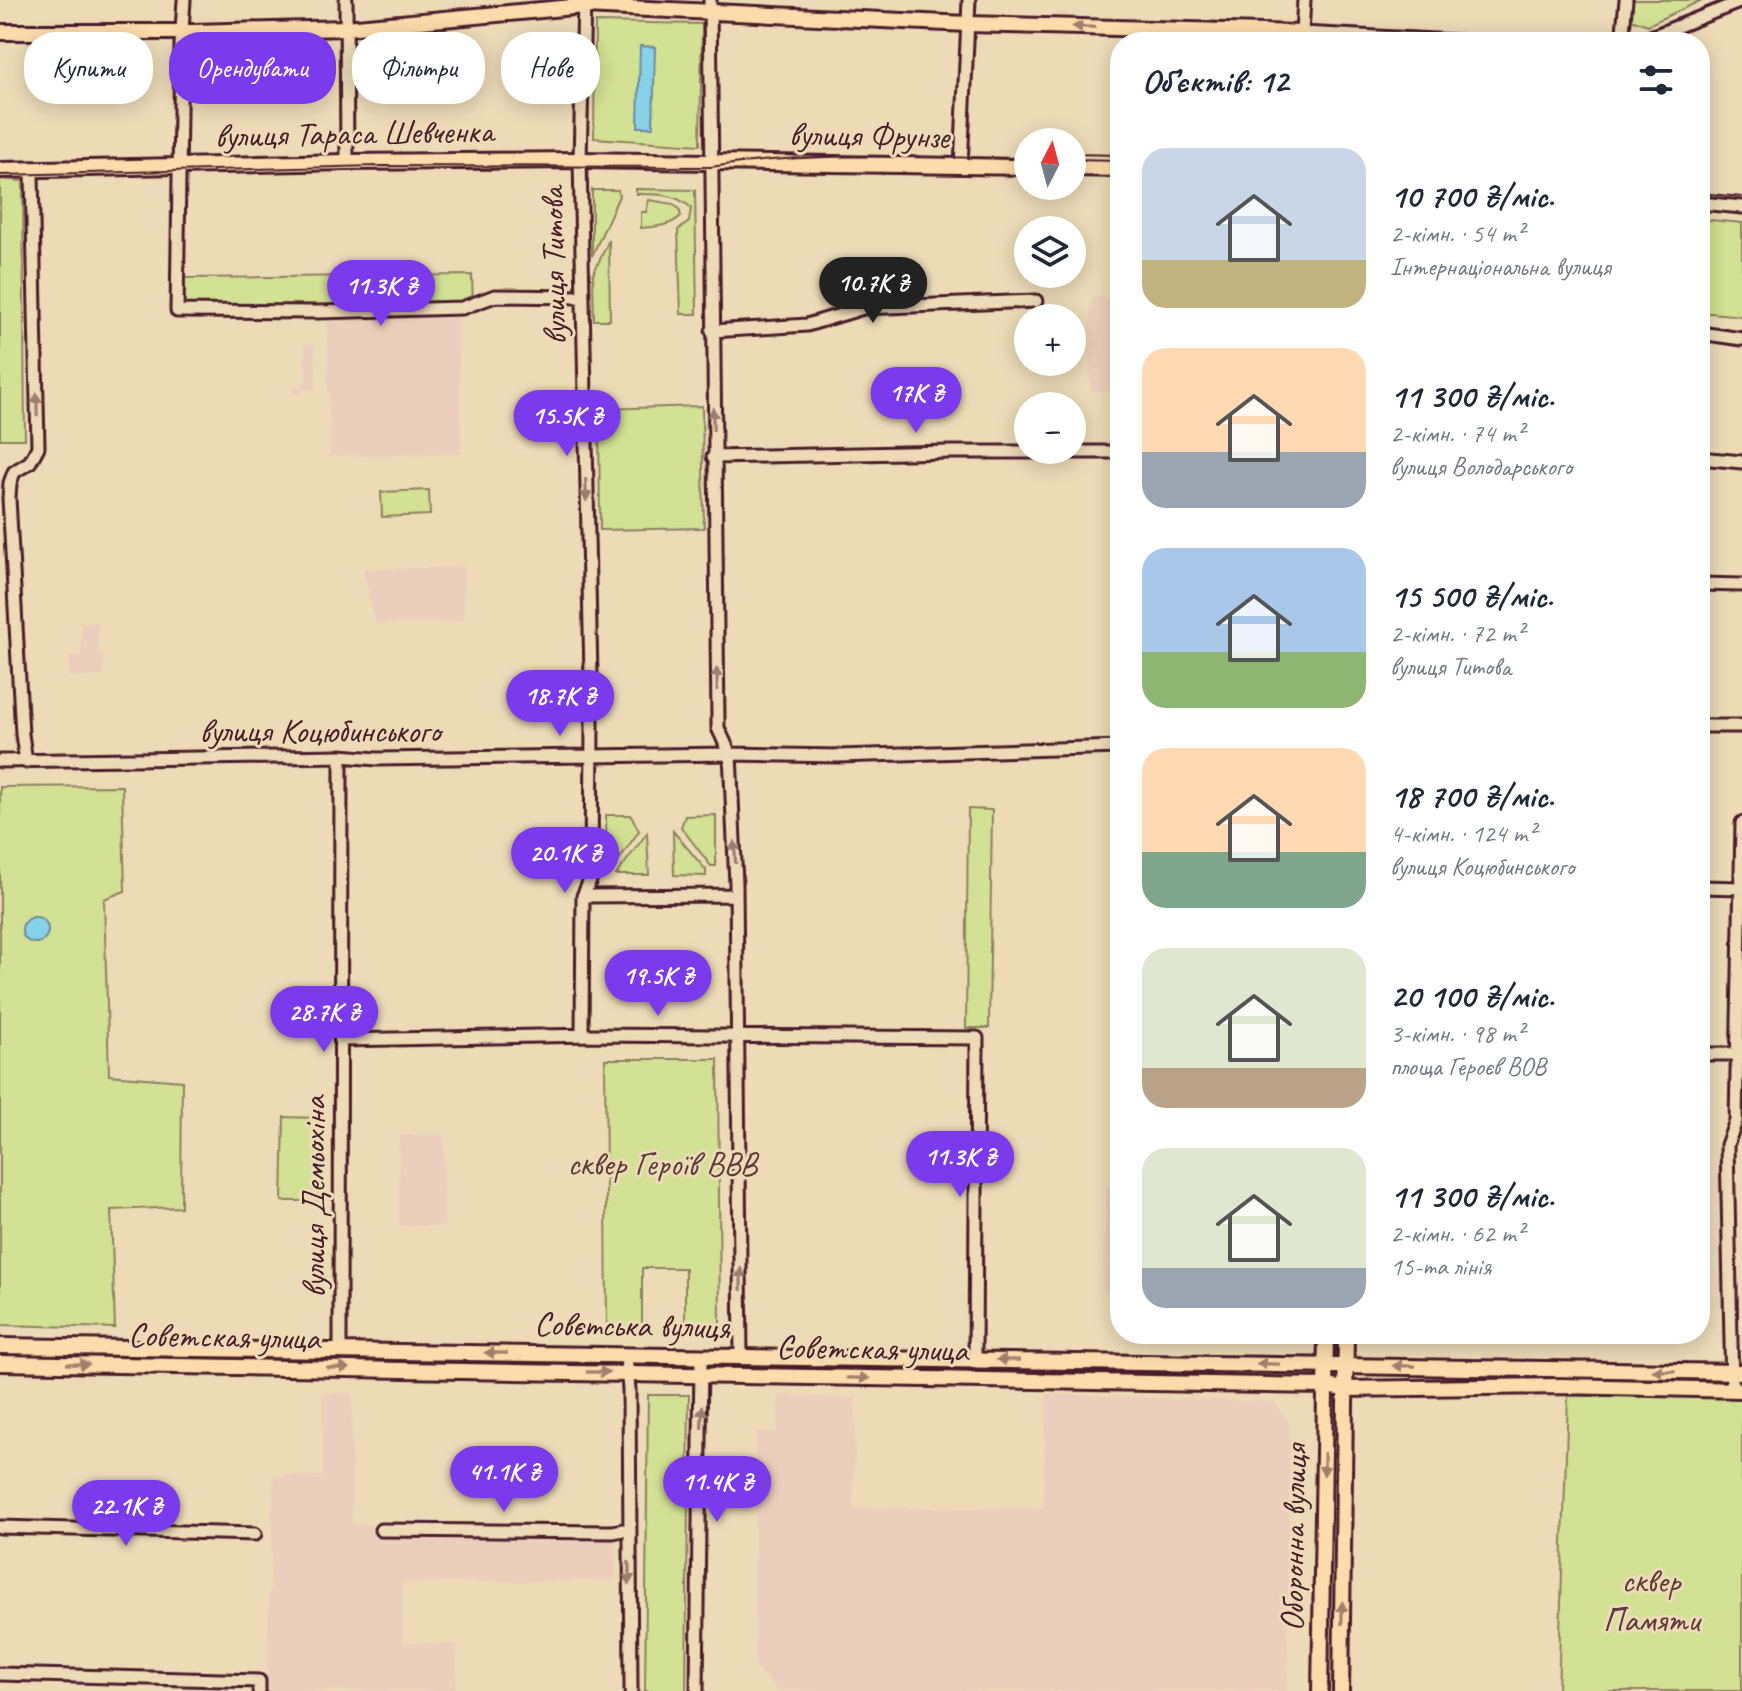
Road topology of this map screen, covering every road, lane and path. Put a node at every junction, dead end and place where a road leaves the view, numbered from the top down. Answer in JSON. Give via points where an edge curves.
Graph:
{"nodes":[{"id":1,"x":184,"y":0,"type":"edge"},
{"id":2,"x":346,"y":0,"type":"edge"},
{"id":3,"x":969,"y":0,"type":"edge"},
{"id":4,"x":1304,"y":0,"type":"edge"},
{"id":5,"x":1626,"y":0,"type":"edge"},
{"id":6,"x":1742,"y":1,"type":"edge"},
{"id":7,"x":584,"y":3,"type":"edge"},
{"id":8,"x":710,"y":7,"type":"edge"},
{"id":9,"x":968,"y":24,"type":"junction"},
{"id":10,"x":346,"y":28,"type":"junction"},
{"id":11,"x":183,"y":31,"type":"junction"},
{"id":12,"x":0,"y":32,"type":"edge"},
{"id":13,"x":1159,"y":32,"type":"edge"},
{"id":14,"x":1302,"y":32,"type":"edge"},
{"id":15,"x":1623,"y":32,"type":"edge"},
{"id":16,"x":1663,"y":32,"type":"edge"},
{"id":17,"x":580,"y":160,"type":"junction"},
{"id":18,"x":347,"y":162,"type":"junction"},
{"id":19,"x":710,"y":163,"type":"junction"},
{"id":20,"x":961,"y":166,"type":"junction"},
{"id":21,"x":179,"y":167,"type":"junction"},
{"id":22,"x":1014,"y":167,"type":"edge"},
{"id":23,"x":1086,"y":168,"type":"edge"},
{"id":24,"x":35,"y":169,"type":"junction"},
{"id":25,"x":1110,"y":169,"type":"edge"},
{"id":26,"x":0,"y":170,"type":"edge"},
{"id":27,"x":1710,"y":204,"type":"edge"},
{"id":28,"x":1742,"y":207,"type":"edge"},
{"id":29,"x":582,"y":297,"type":"junction"},
{"id":30,"x":1036,"y":301,"type":"dead end"},
{"id":31,"x":712,"y":331,"type":"junction"},
{"id":32,"x":1710,"y":334,"type":"edge"},
{"id":33,"x":1742,"y":339,"type":"edge"},
{"id":34,"x":1110,"y":452,"type":"edge"},
{"id":35,"x":713,"y":457,"type":"junction"},
{"id":36,"x":1710,"y":459,"type":"edge"},
{"id":37,"x":1742,"y":462,"type":"edge"},
{"id":38,"x":0,"y":472,"type":"edge"},
{"id":39,"x":14,"y":472,"type":"junction"},
{"id":40,"x":1710,"y":584,"type":"edge"},
{"id":41,"x":1742,"y":585,"type":"edge"},
{"id":42,"x":1710,"y":726,"type":"edge"},
{"id":43,"x":1742,"y":726,"type":"edge"},
{"id":44,"x":1110,"y":747,"type":"edge"},
{"id":45,"x":730,"y":754,"type":"junction"},
{"id":46,"x":341,"y":756,"type":"junction"},
{"id":47,"x":591,"y":756,"type":"junction"},
{"id":48,"x":0,"y":761,"type":"edge"},
{"id":49,"x":26,"y":762,"type":"junction"},
{"id":50,"x":1742,"y":823,"type":"edge"},
{"id":51,"x":1710,"y":887,"type":"edge"},
{"id":52,"x":1741,"y":888,"type":"edge"},
{"id":53,"x":736,"y":895,"type":"junction"},
{"id":54,"x":583,"y":896,"type":"junction"},
{"id":55,"x":582,"y":1035,"type":"junction"},
{"id":56,"x":738,"y":1036,"type":"junction"},
{"id":57,"x":342,"y":1040,"type":"junction"},
{"id":58,"x":1710,"y":1054,"type":"edge"},
{"id":59,"x":1740,"y":1054,"type":"edge"},
{"id":60,"x":1326,"y":1344,"type":"edge"},
{"id":61,"x":1346,"y":1344,"type":"edge"},
{"id":62,"x":0,"y":1346,"type":"edge"},
{"id":63,"x":340,"y":1350,"type":"junction"},
{"id":64,"x":626,"y":1355,"type":"junction"},
{"id":65,"x":741,"y":1357,"type":"junction"},
{"id":66,"x":701,"y":1358,"type":"junction"},
{"id":67,"x":975,"y":1359,"type":"junction"},
{"id":68,"x":0,"y":1363,"type":"edge"},
{"id":69,"x":1326,"y":1365,"type":"junction"},
{"id":70,"x":1346,"y":1365,"type":"junction"},
{"id":71,"x":1737,"y":1372,"type":"edge"},
{"id":72,"x":628,"y":1373,"type":"junction"},
{"id":73,"x":702,"y":1374,"type":"junction"},
{"id":74,"x":1325,"y":1386,"type":"junction"},
{"id":75,"x":1345,"y":1389,"type":"junction"},
{"id":76,"x":1737,"y":1390,"type":"edge"},
{"id":77,"x":0,"y":1527,"type":"edge"},
{"id":78,"x":628,"y":1529,"type":"junction"},
{"id":79,"x":381,"y":1530,"type":"dead end"},
{"id":80,"x":255,"y":1534,"type":"dead end"},
{"id":81,"x":0,"y":1674,"type":"edge"},
{"id":82,"x":259,"y":1686,"type":"edge"},
{"id":83,"x":631,"y":1691,"type":"edge"},
{"id":84,"x":697,"y":1691,"type":"edge"},
{"id":85,"x":1320,"y":1691,"type":"edge"},
{"id":86,"x":1341,"y":1691,"type":"edge"}],
"edges":[{"from":1,"to":11,"type":"street"},
{"from":2,"to":10,"type":"street"},
{"from":3,"to":9,"type":"street"},
{"from":4,"to":14,"type":"street"},
{"from":5,"to":15,"type":"street"},
{"from":6,"to":16,"type":"street"},
{"from":7,"to":8,"type":"main road"},
{"from":7,"to":10,"type":"main road"},
{"from":7,"to":17,"type":"street","name":"вулиця Титова"},
{"from":8,"to":9,"type":"main road"},
{"from":8,"to":19,"type":"street"},
{"from":13,"to":9,"type":"main road","one_way":true},
{"from":9,"to":20,"type":"street"},
{"from":10,"to":11,"type":"main road"},
{"from":10,"to":18,"type":"street"},
{"from":11,"to":12,"type":"main road"},
{"from":11,"to":21,"type":"street"},
{"from":17,"to":18,"type":"main road","name":"вулиця Тараса Шевченка"},
{"from":17,"to":19,"type":"main road","name":"вулиця Тараса Шевченка"},
{"from":17,"to":29,"type":"street","name":"вулиця Титова"},
{"from":18,"to":21,"type":"main road","name":"вулиця Тараса Шевченка"},
{"from":19,"to":20,"type":"main road","name":"вулиця Фрунзе"},
{"from":19,"to":31,"type":"street"},
{"from":20,"to":22,"type":"main road","name":"вулиця Фрунзе"},
{"from":21,"to":24,"type":"main road","name":"вулиця Тараса Шевченка"},
{"from":21,"to":29,"type":"street","via":[[177,311],[462,308],[495,296]]},
{"from":23,"to":25,"type":"main road"},
{"from":24,"to":26,"type":"main road","name":"вулиця Тараса Шевченка"},
{"from":39,"to":24,"type":"street","one_way":true,"via":[[30,462],[38,447]]},
{"from":27,"to":28,"type":"street"},
{"from":29,"to":47,"type":"street","name":"вулиця Титова","one_way":true},
{"from":30,"to":31,"type":"street","via":[[863,308],[807,325]]},
{"from":35,"to":31,"type":"street","one_way":true},
{"from":32,"to":33,"type":"street"},
{"from":34,"to":35,"type":"street"},
{"from":45,"to":35,"type":"street","one_way":true,"via":[[718,728]]},
{"from":36,"to":37,"type":"street"},
{"from":38,"to":39,"type":"street"},
{"from":39,"to":49,"type":"street","via":[[11,531]]},
{"from":40,"to":41,"type":"street"},
{"from":42,"to":43,"type":"street"},
{"from":44,"to":45,"type":"street","name":"вулиця Коцюбинського"},
{"from":45,"to":47,"type":"street","name":"вулиця Коцюбинського"},
{"from":53,"to":45,"type":"street","one_way":true},
{"from":46,"to":47,"type":"street","name":"вулиця Коцюбинського"},
{"from":46,"to":49,"type":"street","name":"вулиця Коцюбинського"},
{"from":46,"to":57,"type":"street","name":"вулиця Демьохіна"},
{"from":47,"to":54,"type":"street","name":"вулиця Титова","via":[[591,878]]},
{"from":48,"to":49,"type":"street","name":"вулиця Коцюбинського"},
{"from":50,"to":52,"type":"street"},
{"from":51,"to":52,"type":"street"},
{"from":52,"to":59,"type":"street"},
{"from":53,"to":54,"type":"street"},
{"from":53,"to":56,"type":"street"},
{"from":54,"to":55,"type":"street","name":"вулиця Титова"},
{"from":55,"to":56,"type":"street"},
{"from":55,"to":57,"type":"street"},
{"from":65,"to":56,"type":"street","one_way":true},
{"from":56,"to":67,"type":"street","via":[[977,1038]]},
{"from":57,"to":63,"type":"street","name":"вулиця Демьохіна"},
{"from":58,"to":59,"type":"street"},
{"from":59,"to":71,"type":"street","via":[[1736,1121],[1727,1145]]},
{"from":60,"to":69,"type":"main road","name":"Оборонна вулиця"},
{"from":61,"to":70,"type":"main road","name":"Оборонна вулиця"},
{"from":62,"to":63,"type":"main road","name":"Совєтська вулиця"},
{"from":64,"to":63,"type":"main road","name":"Совєтська вулиця","one_way":true},
{"from":64,"to":66,"type":"main road","name":"Совєтська вулиця"},
{"from":64,"to":72,"type":"street"},
{"from":65,"to":66,"type":"main road","name":"Совєтська вулиця"},
{"from":65,"to":67,"type":"main road","name":"Совєтська вулиця"},
{"from":66,"to":73,"type":"street"},
{"from":69,"to":67,"type":"main road","name":"Совєтська вулиця","one_way":true},
{"from":68,"to":72,"type":"main road","name":"Советская улица","one_way":true},
{"from":69,"to":70,"type":"main road","name":"Совєтська вулиця"},
{"from":69,"to":74,"type":"main road","name":"Оборонна вулиця"},
{"from":71,"to":70,"type":"main road","name":"Совєтська вулиця","one_way":true},
{"from":70,"to":75,"type":"main road","name":"Оборонна вулиця"},
{"from":71,"to":76,"type":"street"},
{"from":72,"to":73,"type":"main road","name":"Советская улица"},
{"from":72,"to":78,"type":"street"},
{"from":73,"to":74,"type":"main road","name":"Советская улица","one_way":true},
{"from":84,"to":73,"type":"street","one_way":true},
{"from":74,"to":75,"type":"main road","name":"Советская улица"},
{"from":74,"to":85,"type":"main road","name":"Оборонна вулиця","one_way":true},
{"from":75,"to":76,"type":"main road","name":"Советская улица"},
{"from":86,"to":75,"type":"main road","name":"Оборонна вулиця","one_way":true},
{"from":77,"to":80,"type":"street"},
{"from":78,"to":79,"type":"street"},
{"from":78,"to":83,"type":"street","one_way":true},
{"from":81,"to":82,"type":"street"}]}
